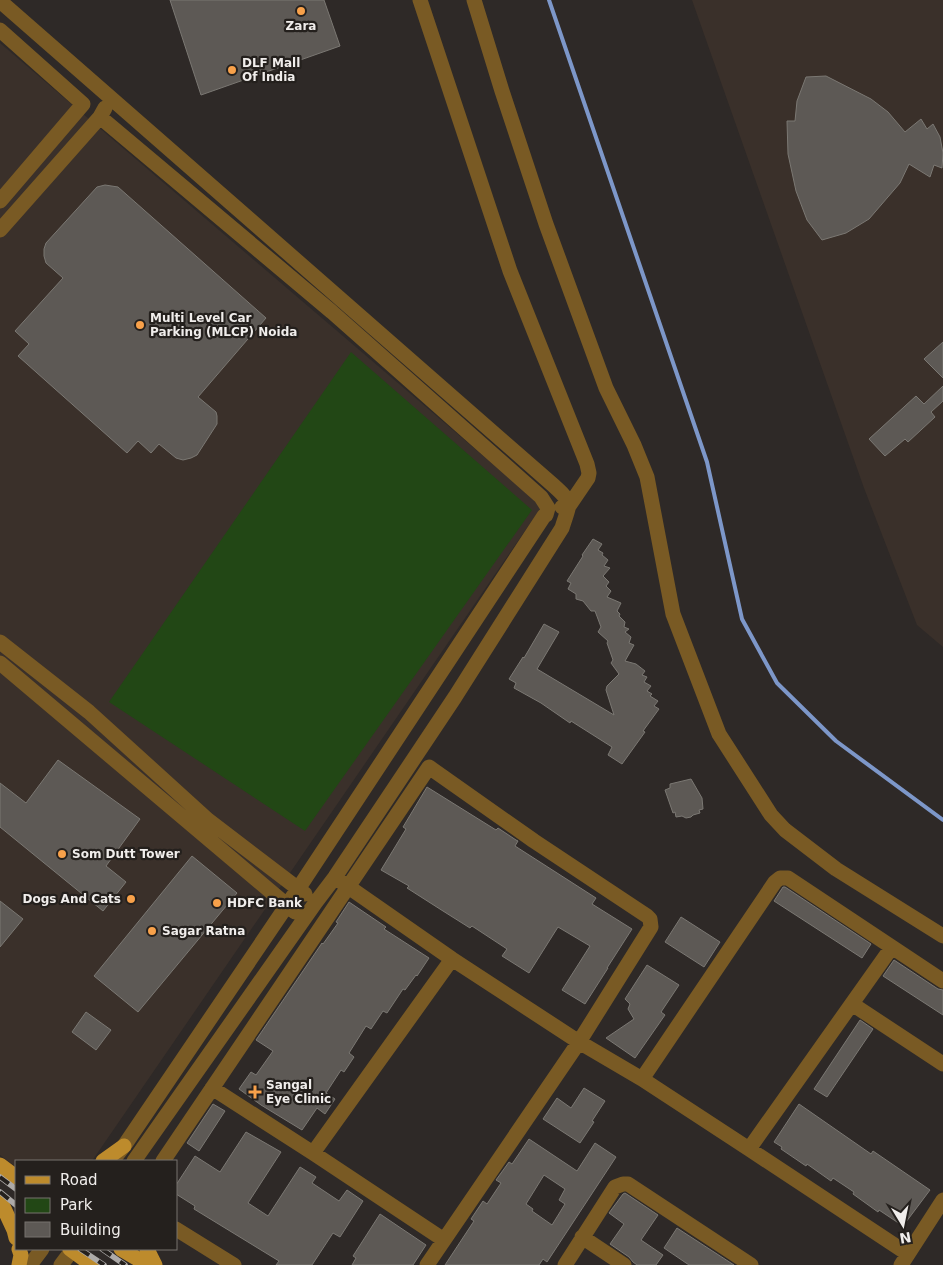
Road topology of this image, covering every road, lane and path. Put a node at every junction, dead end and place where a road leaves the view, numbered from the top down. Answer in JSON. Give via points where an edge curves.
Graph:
{"nodes":[{"id":1,"x":420,"y":0,"type":"edge"},
{"id":2,"x":474,"y":0,"type":"edge"},
{"id":3,"x":0,"y":1,"type":"edge"},
{"id":4,"x":0,"y":30,"type":"edge"},
{"id":5,"x":110,"y":97,"type":"junction"},
{"id":6,"x":100,"y":117,"type":"junction"},
{"id":7,"x":0,"y":201,"type":"edge"},
{"id":8,"x":0,"y":230,"type":"edge"},
{"id":9,"x":569,"y":506,"type":"junction"},
{"id":10,"x":548,"y":508,"type":"junction"},
{"id":11,"x":0,"y":642,"type":"edge"},
{"id":12,"x":0,"y":663,"type":"edge"},
{"id":13,"x":335,"y":877,"type":"junction"},
{"id":14,"x":348,"y":886,"type":"junction"},
{"id":15,"x":298,"y":889,"type":"junction"},
{"id":16,"x":316,"y":902,"type":"junction"},
{"id":17,"x":287,"y":906,"type":"junction"},
{"id":18,"x":304,"y":919,"type":"junction"},
{"id":19,"x":943,"y":936,"type":"edge"},
{"id":20,"x":892,"y":947,"type":"junction"},
{"id":21,"x":452,"y":959,"type":"junction"},
{"id":22,"x":943,"y":981,"type":"edge"},
{"id":23,"x":852,"y":1004,"type":"junction"},
{"id":24,"x":579,"y":1042,"type":"junction"},
{"id":25,"x":943,"y":1064,"type":"edge"},
{"id":26,"x":642,"y":1079,"type":"junction"},
{"id":27,"x":212,"y":1088,"type":"junction"},
{"id":28,"x":124,"y":1146,"type":"junction"},
{"id":29,"x":750,"y":1148,"type":"junction"},
{"id":30,"x":313,"y":1153,"type":"junction"},
{"id":31,"x":103,"y":1160,"type":"edge"},
{"id":32,"x":113,"y":1160,"type":"edge"},
{"id":33,"x":135,"y":1160,"type":"edge"},
{"id":34,"x":164,"y":1160,"type":"edge"},
{"id":35,"x":0,"y":1199,"type":"edge"},
{"id":36,"x":942,"y":1205,"type":"edge"},
{"id":37,"x":15,"y":1210,"type":"edge"},
{"id":38,"x":178,"y":1230,"type":"edge"},
{"id":39,"x":15,"y":1234,"type":"edge"},
{"id":40,"x":582,"y":1237,"type":"junction"},
{"id":41,"x":444,"y":1240,"type":"junction"},
{"id":42,"x":19,"y":1250,"type":"edge"},
{"id":43,"x":41,"y":1250,"type":"edge"},
{"id":44,"x":71,"y":1250,"type":"edge"},
{"id":45,"x":73,"y":1250,"type":"edge"},
{"id":46,"x":123,"y":1250,"type":"edge"},
{"id":47,"x":148,"y":1250,"type":"edge"},
{"id":48,"x":905,"y":1260,"type":"edge"},
{"id":49,"x":19,"y":1265,"type":"edge"},
{"id":50,"x":30,"y":1265,"type":"edge"},
{"id":51,"x":61,"y":1265,"type":"edge"},
{"id":52,"x":92,"y":1265,"type":"edge"},
{"id":53,"x":148,"y":1265,"type":"edge"},
{"id":54,"x":155,"y":1265,"type":"edge"},
{"id":55,"x":234,"y":1265,"type":"edge"},
{"id":56,"x":427,"y":1265,"type":"edge"},
{"id":57,"x":564,"y":1265,"type":"edge"},
{"id":58,"x":624,"y":1265,"type":"edge"},
{"id":59,"x":751,"y":1265,"type":"edge"}],
"edges":[{"from":1,"to":9,"type":"street","via":[[510,271],[588,464],[588,478]]},
{"from":2,"to":19,"type":"street","via":[[546,224],[606,388],[647,477],[673,614],[719,734],[771,815],[785,830],[836,869]]},
{"from":3,"to":5,"type":"street"},
{"from":4,"to":7,"type":"street","via":[[82,104]]},
{"from":5,"to":6,"type":"street"},
{"from":5,"to":9,"type":"street","via":[[553,485],[568,500]]},
{"from":6,"to":8,"type":"street"},
{"from":6,"to":10,"type":"street","via":[[338,317],[541,497]]},
{"from":9,"to":10,"type":"street"},
{"from":9,"to":13,"type":"street","via":[[562,528]]},
{"from":10,"to":15,"type":"street"},
{"from":11,"to":15,"type":"street","via":[[89,712],[208,820]]},
{"from":12,"to":17,"type":"street"},
{"from":13,"to":14,"type":"street"},
{"from":13,"to":16,"type":"street"},
{"from":14,"to":21,"type":"street"},
{"from":14,"to":24,"type":"street","via":[[430,767],[650,919],[651,927]]},
{"from":14,"to":27,"type":"street"},
{"from":15,"to":16,"type":"street"},
{"from":15,"to":17,"type":"street"},
{"from":16,"to":18,"type":"street"},
{"from":17,"to":18,"type":"street"},
{"from":17,"to":28,"type":"street"},
{"from":18,"to":33,"type":"street"},
{"from":20,"to":22,"type":"street"},
{"from":20,"to":23,"type":"street"},
{"from":20,"to":26,"type":"street","via":[[788,878],[780,878]]},
{"from":21,"to":24,"type":"street"},
{"from":21,"to":30,"type":"street"},
{"from":23,"to":25,"type":"street"},
{"from":23,"to":29,"type":"street"},
{"from":24,"to":26,"type":"street"},
{"from":24,"to":41,"type":"street"},
{"from":26,"to":29,"type":"street"},
{"from":27,"to":30,"type":"street"},
{"from":27,"to":34,"type":"street"},
{"from":28,"to":31,"type":"main road"},
{"from":28,"to":32,"type":"street"},
{"from":29,"to":48,"type":"street"},
{"from":30,"to":41,"type":"street"},
{"from":35,"to":37,"type":"main road"},
{"from":35,"to":39,"type":"main road"},
{"from":36,"to":48,"type":"street"},
{"from":38,"to":55,"type":"street"},
{"from":40,"to":57,"type":"street"},
{"from":40,"to":58,"type":"street"},
{"from":40,"to":59,"type":"street","via":[[615,1188],[628,1184]]},
{"from":41,"to":56,"type":"street"},
{"from":42,"to":49,"type":"main road"},
{"from":43,"to":50,"type":"street"},
{"from":44,"to":51,"type":"street"},
{"from":45,"to":52,"type":"main road"},
{"from":46,"to":53,"type":"main road"},
{"from":47,"to":54,"type":"main road"}]}
